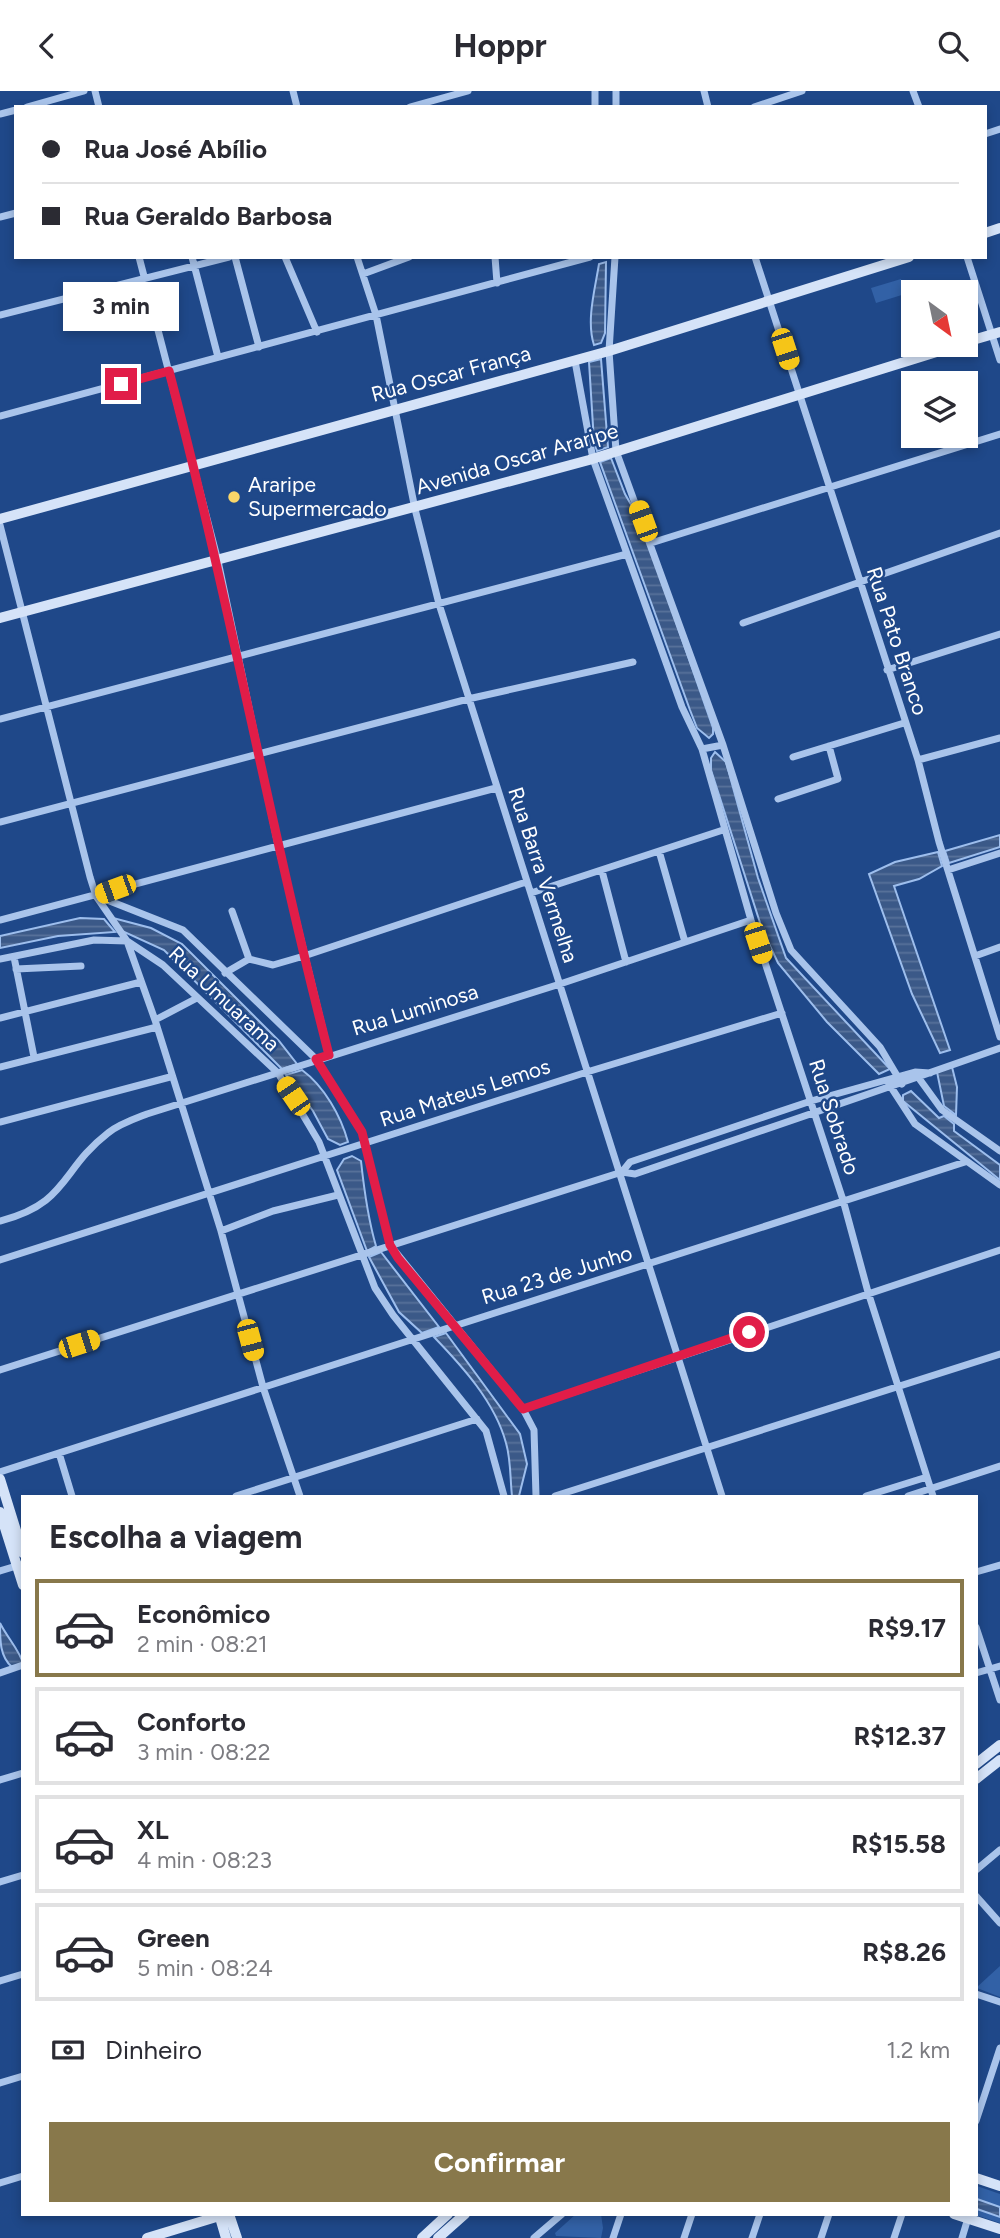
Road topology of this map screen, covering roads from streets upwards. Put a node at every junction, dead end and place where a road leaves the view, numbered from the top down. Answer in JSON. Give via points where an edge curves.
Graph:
{"nodes":[{"id":1,"x":83,"y":91,"type":"edge"},
{"id":2,"x":468,"y":91,"type":"edge"},
{"id":3,"x":802,"y":91,"type":"edge"},
{"id":4,"x":34,"y":105,"type":"edge"},
{"id":5,"x":417,"y":105,"type":"edge"},
{"id":6,"x":760,"y":105,"type":"edge"},
{"id":7,"x":140,"y":259,"type":"edge"},
{"id":8,"x":192,"y":259,"type":"edge"},
{"id":9,"x":222,"y":259,"type":"edge"},
{"id":10,"x":236,"y":259,"type":"edge"},
{"id":11,"x":286,"y":259,"type":"edge"},
{"id":12,"x":358,"y":259,"type":"edge"},
{"id":13,"x":404,"y":259,"type":"edge"},
{"id":14,"x":495,"y":259,"type":"edge"},
{"id":15,"x":583,"y":259,"type":"edge"},
{"id":16,"x":615,"y":259,"type":"edge"},
{"id":17,"x":756,"y":259,"type":"edge"},
{"id":18,"x":903,"y":259,"type":"edge"},
{"id":19,"x":968,"y":259,"type":"edge"},
{"id":20,"x":194,"y":267,"type":"junction"},
{"id":21,"x":363,"y":274,"type":"junction"},
{"id":22,"x":145,"y":280,"type":"junction"},
{"id":23,"x":497,"y":283,"type":"junction"},
{"id":24,"x":770,"y":302,"type":"junction"},
{"id":25,"x":0,"y":315,"type":"edge"},
{"id":26,"x":376,"y":315,"type":"junction"},
{"id":27,"x":317,"y":332,"type":"junction"},
{"id":28,"x":996,"y":333,"type":"edge"},
{"id":29,"x":978,"y":338,"type":"edge"},
{"id":30,"x":259,"y":347,"type":"junction"},
{"id":31,"x":609,"y":351,"type":"junction"},
{"id":32,"x":218,"y":357,"type":"junction"},
{"id":33,"x":922,"y":357,"type":"edge"},
{"id":34,"x":1000,"y":360,"type":"edge"},
{"id":35,"x":575,"y":361,"type":"junction"},
{"id":36,"x":169,"y":371,"type":"junction"},
{"id":37,"x":800,"y":396,"type":"junction"},
{"id":38,"x":395,"y":409,"type":"junction"},
{"id":39,"x":0,"y":416,"type":"edge"},
{"id":40,"x":1000,"y":434,"type":"edge"},
{"id":41,"x":615,"y":451,"type":"junction"},
{"id":42,"x":593,"y":459,"type":"junction"},
{"id":43,"x":194,"y":467,"type":"junction"},
{"id":44,"x":828,"y":488,"type":"junction"},
{"id":45,"x":415,"y":509,"type":"junction"},
{"id":46,"x":0,"y":519,"type":"edge"},
{"id":47,"x":0,"y":525,"type":"edge"},
{"id":48,"x":1000,"y":533,"type":"edge"},
{"id":49,"x":651,"y":543,"type":"junction"},
{"id":50,"x":627,"y":554,"type":"junction"},
{"id":51,"x":218,"y":561,"type":"junction"},
{"id":52,"x":860,"y":583,"type":"junction"},
{"id":53,"x":439,"y":604,"type":"junction"},
{"id":54,"x":22,"y":613,"type":"junction"},
{"id":55,"x":0,"y":618,"type":"edge"},
{"id":56,"x":743,"y":622,"type":"dead end"},
{"id":57,"x":1000,"y":634,"type":"edge"},
{"id":58,"x":236,"y":659,"type":"junction"},
{"id":59,"x":633,"y":662,"type":"dead end"},
{"id":60,"x":887,"y":670,"type":"junction"},
{"id":61,"x":468,"y":699,"type":"junction"},
{"id":62,"x":47,"y":706,"type":"junction"},
{"id":63,"x":0,"y":719,"type":"edge"},
{"id":64,"x":904,"y":723,"type":"junction"},
{"id":65,"x":1000,"y":739,"type":"edge"},
{"id":66,"x":723,"y":745,"type":"junction"},
{"id":67,"x":829,"y":746,"type":"junction"},
{"id":68,"x":702,"y":749,"type":"junction"},
{"id":69,"x":258,"y":753,"type":"junction"},
{"id":70,"x":793,"y":757,"type":"dead end"},
{"id":71,"x":918,"y":760,"type":"junction"},
{"id":72,"x":496,"y":788,"type":"junction"},
{"id":73,"x":778,"y":799,"type":"dead end"},
{"id":74,"x":71,"y":802,"type":"junction"},
{"id":75,"x":0,"y":822,"type":"edge"},
{"id":76,"x":723,"y":830,"type":"junction"},
{"id":77,"x":278,"y":845,"type":"junction"},
{"id":78,"x":660,"y":851,"type":"junction"},
{"id":79,"x":1000,"y":853,"type":"edge"},
{"id":80,"x":948,"y":870,"type":"junction"},
{"id":81,"x":602,"y":871,"type":"junction"},
{"id":82,"x":526,"y":882,"type":"junction"},
{"id":83,"x":531,"y":893,"type":"junction"},
{"id":84,"x":96,"y":896,"type":"junction"},
{"id":85,"x":232,"y":911,"type":"dead end"},
{"id":86,"x":0,"y":920,"type":"edge"},
{"id":87,"x":751,"y":920,"type":"junction"},
{"id":88,"x":127,"y":941,"type":"junction"},
{"id":89,"x":685,"y":942,"type":"junction"},
{"id":90,"x":1000,"y":947,"type":"edge"},
{"id":91,"x":304,"y":956,"type":"junction"},
{"id":92,"x":975,"y":956,"type":"junction"},
{"id":93,"x":14,"y":957,"type":"junction"},
{"id":94,"x":0,"y":959,"type":"edge"},
{"id":95,"x":248,"y":959,"type":"junction"},
{"id":96,"x":626,"y":962,"type":"junction"},
{"id":97,"x":81,"y":966,"type":"dead end"},
{"id":98,"x":16,"y":969,"type":"junction"},
{"id":99,"x":225,"y":973,"type":"junction"},
{"id":100,"x":141,"y":982,"type":"junction"},
{"id":101,"x":560,"y":984,"type":"junction"},
{"id":102,"x":197,"y":997,"type":"junction"},
{"id":103,"x":24,"y":1012,"type":"junction"},
{"id":104,"x":782,"y":1013,"type":"junction"},
{"id":105,"x":0,"y":1018,"type":"edge"},
{"id":106,"x":156,"y":1023,"type":"junction"},
{"id":107,"x":1000,"y":1037,"type":"edge"},
{"id":108,"x":1000,"y":1048,"type":"edge"},
{"id":109,"x":329,"y":1055,"type":"junction"},
{"id":110,"x":0,"y":1056,"type":"edge"},
{"id":111,"x":34,"y":1058,"type":"junction"},
{"id":112,"x":316,"y":1059,"type":"junction"},
{"id":113,"x":1,"y":1066,"type":"edge"},
{"id":114,"x":587,"y":1072,"type":"junction"},
{"id":115,"x":278,"y":1073,"type":"junction"},
{"id":116,"x":917,"y":1075,"type":"junction"},
{"id":117,"x":170,"y":1077,"type":"junction"},
{"id":118,"x":900,"y":1080,"type":"junction"},
{"id":119,"x":889,"y":1083,"type":"junction"},
{"id":120,"x":811,"y":1101,"type":"junction"},
{"id":121,"x":180,"y":1102,"type":"junction"},
{"id":122,"x":814,"y":1112,"type":"junction"},
{"id":123,"x":0,"y":1122,"type":"edge"},
{"id":124,"x":365,"y":1143,"type":"junction"},
{"id":125,"x":1000,"y":1151,"type":"edge"},
{"id":126,"x":326,"y":1157,"type":"junction"},
{"id":127,"x":965,"y":1162,"type":"junction"},
{"id":128,"x":621,"y":1172,"type":"junction"},
{"id":129,"x":1000,"y":1185,"type":"edge"},
{"id":130,"x":209,"y":1194,"type":"junction"},
{"id":131,"x":338,"y":1195,"type":"junction"},
{"id":132,"x":843,"y":1200,"type":"junction"},
{"id":133,"x":0,"y":1221,"type":"edge"},
{"id":134,"x":221,"y":1231,"type":"junction"},
{"id":135,"x":390,"y":1245,"type":"junction"},
{"id":136,"x":1000,"y":1250,"type":"edge"},
{"id":137,"x":360,"y":1254,"type":"junction"},
{"id":138,"x":0,"y":1260,"type":"edge"},
{"id":139,"x":648,"y":1265,"type":"junction"},
{"id":140,"x":237,"y":1292,"type":"junction"},
{"id":141,"x":868,"y":1292,"type":"junction"},
{"id":142,"x":454,"y":1325,"type":"junction"},
{"id":143,"x":414,"y":1338,"type":"junction"},
{"id":144,"x":1000,"y":1354,"type":"edge"},
{"id":145,"x":677,"y":1356,"type":"junction"},
{"id":146,"x":0,"y":1370,"type":"edge"},
{"id":147,"x":898,"y":1385,"type":"junction"},
{"id":148,"x":263,"y":1387,"type":"junction"},
{"id":149,"x":523,"y":1409,"type":"junction"},
{"id":150,"x":477,"y":1419,"type":"junction"},
{"id":151,"x":706,"y":1447,"type":"junction"},
{"id":152,"x":59,"y":1453,"type":"junction"},
{"id":153,"x":1000,"y":1466,"type":"edge"},
{"id":154,"x":0,"y":1472,"type":"edge"},
{"id":155,"x":927,"y":1477,"type":"junction"},
{"id":156,"x":295,"y":1478,"type":"junction"},
{"id":157,"x":0,"y":1479,"type":"edge"},
{"id":158,"x":932,"y":1493,"type":"edge"},
{"id":159,"x":72,"y":1495,"type":"edge"},
{"id":160,"x":239,"y":1495,"type":"edge"},
{"id":161,"x":300,"y":1495,"type":"edge"},
{"id":162,"x":504,"y":1495,"type":"edge"},
{"id":163,"x":536,"y":1495,"type":"edge"},
{"id":164,"x":558,"y":1495,"type":"edge"},
{"id":165,"x":722,"y":1495,"type":"edge"},
{"id":166,"x":869,"y":1495,"type":"edge"},
{"id":167,"x":0,"y":1512,"type":"edge"},
{"id":168,"x":21,"y":1547,"type":"edge"},
{"id":169,"x":20,"y":1565,"type":"edge"},
{"id":170,"x":1000,"y":1565,"type":"edge"},
{"id":171,"x":0,"y":1571,"type":"edge"},
{"id":172,"x":978,"y":1571,"type":"edge"},
{"id":173,"x":978,"y":1633,"type":"edge"},
{"id":174,"x":21,"y":1665,"type":"edge"},
{"id":175,"x":1000,"y":1665,"type":"edge"},
{"id":176,"x":990,"y":1669,"type":"junction"},
{"id":177,"x":1,"y":1670,"type":"edge"},
{"id":178,"x":978,"y":1672,"type":"edge"},
{"id":179,"x":1000,"y":1700,"type":"edge"},
{"id":180,"x":1000,"y":1745,"type":"edge"},
{"id":181,"x":1000,"y":1760,"type":"edge"},
{"id":182,"x":978,"y":1762,"type":"edge"},
{"id":183,"x":21,"y":1774,"type":"edge"},
{"id":184,"x":978,"y":1777,"type":"edge"},
{"id":185,"x":0,"y":1780,"type":"edge"},
{"id":186,"x":1000,"y":1850,"type":"edge"},
{"id":187,"x":978,"y":1868,"type":"edge"},
{"id":188,"x":21,"y":1876,"type":"edge"},
{"id":189,"x":0,"y":1882,"type":"edge"},
{"id":190,"x":978,"y":1898,"type":"edge"},
{"id":191,"x":1000,"y":1923,"type":"edge"},
{"id":192,"x":21,"y":1975,"type":"edge"},
{"id":193,"x":0,"y":1982,"type":"edge"},
{"id":194,"x":978,"y":1995,"type":"edge"},
{"id":195,"x":1000,"y":2002,"type":"edge"},
{"id":196,"x":1000,"y":2048,"type":"edge"},
{"id":197,"x":21,"y":2077,"type":"edge"},
{"id":198,"x":0,"y":2083,"type":"edge"},
{"id":199,"x":978,"y":2114,"type":"edge"},
{"id":200,"x":21,"y":2177,"type":"edge"},
{"id":201,"x":978,"y":2179,"type":"edge"},
{"id":202,"x":0,"y":2183,"type":"edge"},
{"id":203,"x":1000,"y":2186,"type":"edge"},
{"id":204,"x":217,"y":2216,"type":"edge"},
{"id":205,"x":223,"y":2216,"type":"edge"},
{"id":206,"x":224,"y":2216,"type":"edge"},
{"id":207,"x":462,"y":2216,"type":"edge"},
{"id":208,"x":560,"y":2216,"type":"edge"},
{"id":209,"x":620,"y":2216,"type":"edge"},
{"id":210,"x":691,"y":2216,"type":"edge"},
{"id":211,"x":760,"y":2216,"type":"edge"},
{"id":212,"x":828,"y":2216,"type":"edge"},
{"id":213,"x":901,"y":2216,"type":"edge"},
{"id":214,"x":961,"y":2216,"type":"edge"},
{"id":215,"x":968,"y":2218,"type":"junction"},
{"id":216,"x":445,"y":2228,"type":"edge"},
{"id":217,"x":1000,"y":2229,"type":"edge"},
{"id":218,"x":147,"y":2238,"type":"edge"},
{"id":219,"x":226,"y":2238,"type":"edge"},
{"id":220,"x":237,"y":2238,"type":"edge"},
{"id":221,"x":422,"y":2238,"type":"edge"},
{"id":222,"x":534,"y":2238,"type":"edge"},
{"id":223,"x":613,"y":2238,"type":"edge"},
{"id":224,"x":684,"y":2238,"type":"edge"},
{"id":225,"x":752,"y":2238,"type":"edge"},
{"id":226,"x":821,"y":2238,"type":"edge"},
{"id":227,"x":894,"y":2238,"type":"edge"},
{"id":228,"x":962,"y":2238,"type":"edge"}],
"edges":[{"from":1,"to":4,"type":"street"},
{"from":2,"to":5,"type":"street"},
{"from":3,"to":6,"type":"street"},
{"from":7,"to":22,"type":"street"},
{"from":8,"to":20,"type":"street"},
{"from":9,"to":20,"type":"street"},
{"from":10,"to":30,"type":"street"},
{"from":11,"to":27,"type":"street"},
{"from":12,"to":21,"type":"street","name":"Rua Barra Vermelha"},
{"from":13,"to":21,"type":"street"},
{"from":14,"to":23,"type":"street"},
{"from":15,"to":23,"type":"street"},
{"from":16,"to":31,"type":"street"},
{"from":17,"to":24,"type":"street","name":"Rua Pato Branco"},
{"from":18,"to":24,"type":"street","name":"Rua Oscar França"},
{"from":19,"to":28,"type":"street"},
{"from":20,"to":22,"type":"street"},
{"from":20,"to":32,"type":"street"},
{"from":21,"to":26,"type":"street","name":"Rua Barra Vermelha"},
{"from":22,"to":25,"type":"street"},
{"from":22,"to":36,"type":"street"},
{"from":23,"to":26,"type":"street"},
{"from":24,"to":31,"type":"street","name":"Rua Oscar França"},
{"from":24,"to":37,"type":"street","name":"Rua Pato Branco"},
{"from":26,"to":27,"type":"street"},
{"from":26,"to":38,"type":"street","name":"Rua Barra Vermelha"},
{"from":27,"to":30,"type":"street"},
{"from":28,"to":29,"type":"street"},
{"from":28,"to":34,"type":"street"},
{"from":30,"to":32,"type":"street"},
{"from":31,"to":35,"type":"street","name":"Rua Oscar França"},
{"from":31,"to":41,"type":"street"},
{"from":32,"to":36,"type":"street"},
{"from":33,"to":37,"type":"street","name":"Avenida Oscar Araripe"},
{"from":35,"to":38,"type":"street","name":"Rua Oscar França"},
{"from":35,"to":42,"type":"street","name":"Rua Sobrado"},
{"from":36,"to":39,"type":"street"},
{"from":36,"to":43,"type":"street"},
{"from":37,"to":41,"type":"street","name":"Avenida Oscar Araripe"},
{"from":37,"to":44,"type":"street","name":"Rua Pato Branco"},
{"from":38,"to":43,"type":"street","name":"Rua Oscar França"},
{"from":38,"to":45,"type":"street","name":"Rua Barra Vermelha"},
{"from":40,"to":44,"type":"street"},
{"from":41,"to":42,"type":"street","name":"Avenida Oscar Araripe"},
{"from":41,"to":49,"type":"street"},
{"from":42,"to":45,"type":"street","name":"Avenida Oscar Araripe"},
{"from":42,"to":50,"type":"street","name":"Rua Sobrado"},
{"from":43,"to":46,"type":"street","name":"Rua Oscar França"},
{"from":43,"to":51,"type":"street"},
{"from":44,"to":49,"type":"street"},
{"from":44,"to":52,"type":"street","name":"Rua Pato Branco"},
{"from":45,"to":51,"type":"street","name":"Avenida Oscar Araripe"},
{"from":45,"to":53,"type":"street","name":"Rua Barra Vermelha"},
{"from":47,"to":54,"type":"street"},
{"from":48,"to":52,"type":"street"},
{"from":49,"to":66,"type":"street"},
{"from":50,"to":53,"type":"street"},
{"from":50,"to":68,"type":"street","name":"Rua Sobrado","via":[[682,707]]},
{"from":51,"to":54,"type":"street","name":"Avenida Oscar Araripe"},
{"from":51,"to":58,"type":"street"},
{"from":52,"to":56,"type":"street"},
{"from":52,"to":60,"type":"street","name":"Rua Pato Branco"},
{"from":53,"to":58,"type":"street"},
{"from":53,"to":61,"type":"street","name":"Rua Barra Vermelha"},
{"from":54,"to":55,"type":"street","name":"Avenida Oscar Araripe"},
{"from":54,"to":62,"type":"street"},
{"from":57,"to":60,"type":"street"},
{"from":58,"to":62,"type":"street"},
{"from":58,"to":69,"type":"street"},
{"from":59,"to":61,"type":"street"},
{"from":60,"to":64,"type":"street","name":"Rua Pato Branco"},
{"from":61,"to":69,"type":"street"},
{"from":61,"to":72,"type":"street","name":"Rua Barra Vermelha"},
{"from":62,"to":63,"type":"street"},
{"from":62,"to":74,"type":"street"},
{"from":64,"to":67,"type":"street"},
{"from":64,"to":71,"type":"street","name":"Rua Pato Branco"},
{"from":65,"to":71,"type":"street"},
{"from":66,"to":68,"type":"street"},
{"from":66,"to":118,"type":"street","via":[[791,950],[880,1047]]},
{"from":67,"to":70,"type":"street"},
{"from":67,"to":73,"type":"street","via":[[838,779]]},
{"from":68,"to":76,"type":"street","name":"Rua Sobrado"},
{"from":69,"to":74,"type":"street"},
{"from":69,"to":77,"type":"street"},
{"from":71,"to":80,"type":"street","name":"Rua Pato Branco"},
{"from":72,"to":77,"type":"street"},
{"from":72,"to":82,"type":"street","name":"Rua Barra Vermelha"},
{"from":74,"to":75,"type":"street"},
{"from":74,"to":84,"type":"street"},
{"from":76,"to":78,"type":"street"},
{"from":76,"to":87,"type":"street","name":"Rua Sobrado"},
{"from":77,"to":84,"type":"street"},
{"from":77,"to":91,"type":"street"},
{"from":78,"to":81,"type":"street"},
{"from":78,"to":89,"type":"street"},
{"from":79,"to":80,"type":"street"},
{"from":80,"to":92,"type":"street","name":"Rua Pato Branco"},
{"from":81,"to":83,"type":"street"},
{"from":81,"to":96,"type":"street"},
{"from":82,"to":83,"type":"street","name":"Rua Barra Vermelha"},
{"from":82,"to":91,"type":"street"},
{"from":83,"to":101,"type":"street","name":"Rua Barra Vermelha"},
{"from":84,"to":86,"type":"street"},
{"from":84,"to":88,"type":"street"},
{"from":84,"to":99,"type":"street","name":"Rua Umuarama","via":[[183,930]]},
{"from":85,"to":95,"type":"street"},
{"from":87,"to":89,"type":"street","name":"Rua Luminosa"},
{"from":87,"to":104,"type":"street","name":"Rua Sobrado"},
{"from":88,"to":93,"type":"street","via":[[93,940]]},
{"from":88,"to":100,"type":"street"},
{"from":88,"to":102,"type":"street","name":"Rua Umuarama","via":[[157,960]]},
{"from":89,"to":96,"type":"street","name":"Rua Luminosa"},
{"from":90,"to":92,"type":"street"},
{"from":91,"to":95,"type":"street","via":[[273,965]]},
{"from":91,"to":109,"type":"street"},
{"from":92,"to":107,"type":"street","name":"Rua Pato Branco"},
{"from":93,"to":94,"type":"street"},
{"from":93,"to":98,"type":"street"},
{"from":95,"to":99,"type":"street"},
{"from":96,"to":101,"type":"street","name":"Rua Luminosa"},
{"from":97,"to":98,"type":"street"},
{"from":98,"to":103,"type":"street"},
{"from":99,"to":112,"type":"street","name":"Rua Umuarama"},
{"from":100,"to":103,"type":"street"},
{"from":100,"to":106,"type":"street"},
{"from":101,"to":109,"type":"street","name":"Rua Luminosa"},
{"from":101,"to":114,"type":"street","name":"Rua Barra Vermelha"},
{"from":102,"to":106,"type":"street"},
{"from":102,"to":115,"type":"street","name":"Rua Umuarama"},
{"from":103,"to":105,"type":"street"},
{"from":103,"to":111,"type":"street"},
{"from":104,"to":114,"type":"street","name":"Rua Mateus Lemos"},
{"from":104,"to":120,"type":"street","name":"Rua Sobrado"},
{"from":106,"to":111,"type":"street"},
{"from":106,"to":117,"type":"street"},
{"from":108,"to":116,"type":"street"},
{"from":109,"to":112,"type":"street","name":"Rua Luminosa"},
{"from":110,"to":113,"type":"street"},
{"from":111,"to":113,"type":"street"},
{"from":112,"to":115,"type":"street","name":"Rua Luminosa"},
{"from":112,"to":124,"type":"street","name":"Rua Umuarama"},
{"from":114,"to":124,"type":"street","name":"Rua Mateus Lemos"},
{"from":114,"to":128,"type":"street","name":"Rua Barra Vermelha"},
{"from":115,"to":121,"type":"street","name":"Rua Luminosa"},
{"from":115,"to":126,"type":"street","name":"Rua Umuarama","via":[[308,1118]]},
{"from":116,"to":118,"type":"street"},
{"from":116,"to":125,"type":"street","via":[[942,1110]]},
{"from":117,"to":121,"type":"street"},
{"from":117,"to":123,"type":"street"},
{"from":118,"to":119,"type":"street"},
{"from":119,"to":120,"type":"street"},
{"from":119,"to":122,"type":"street"},
{"from":119,"to":127,"type":"street","via":[[915,1124]]},
{"from":120,"to":122,"type":"street","name":"Rua Sobrado"},
{"from":120,"to":128,"type":"street","via":[[630,1162]]},
{"from":121,"to":130,"type":"street"},
{"from":121,"to":133,"type":"street","name":"Rua Luminosa","via":[[107,1133],[43,1205]]},
{"from":122,"to":128,"type":"street","via":[[635,1174]]},
{"from":122,"to":132,"type":"street","name":"Rua Sobrado"},
{"from":124,"to":126,"type":"street","name":"Rua Mateus Lemos"},
{"from":124,"to":135,"type":"street","name":"Rua Umuarama"},
{"from":126,"to":130,"type":"street","name":"Rua Mateus Lemos"},
{"from":126,"to":131,"type":"street","name":"Rua Umuarama"},
{"from":127,"to":129,"type":"street"},
{"from":127,"to":132,"type":"street","name":"Rua 23 de Junho"},
{"from":128,"to":135,"type":"street"},
{"from":128,"to":139,"type":"street","name":"Rua Barra Vermelha"},
{"from":130,"to":134,"type":"street"},
{"from":130,"to":138,"type":"street","name":"Rua Mateus Lemos"},
{"from":131,"to":134,"type":"street","via":[[273,1211]]},
{"from":131,"to":137,"type":"street","name":"Rua Umuarama"},
{"from":132,"to":139,"type":"street","name":"Rua 23 de Junho"},
{"from":132,"to":141,"type":"street","name":"Rua Sobrado"},
{"from":134,"to":140,"type":"street"},
{"from":135,"to":137,"type":"street"},
{"from":135,"to":142,"type":"street","name":"Rua Umuarama"},
{"from":136,"to":141,"type":"street"},
{"from":137,"to":140,"type":"street"},
{"from":137,"to":143,"type":"street","name":"Rua Umuarama","via":[[384,1302]]},
{"from":139,"to":142,"type":"street","name":"Rua 23 de Junho"},
{"from":139,"to":145,"type":"street","name":"Rua Barra Vermelha"},
{"from":140,"to":146,"type":"street"},
{"from":140,"to":148,"type":"street"},
{"from":141,"to":145,"type":"street"},
{"from":141,"to":147,"type":"street","name":"Rua Sobrado"},
{"from":142,"to":143,"type":"street","name":"Rua 23 de Junho"},
{"from":142,"to":149,"type":"street","name":"Rua Umuarama"},
{"from":143,"to":148,"type":"street","name":"Rua 23 de Junho"},
{"from":143,"to":150,"type":"street","name":"Rua Umuarama"},
{"from":144,"to":147,"type":"street"},
{"from":145,"to":149,"type":"street"},
{"from":145,"to":151,"type":"street","name":"Rua Barra Vermelha"},
{"from":147,"to":151,"type":"street"},
{"from":147,"to":155,"type":"street","name":"Rua Sobrado"},
{"from":148,"to":152,"type":"street","name":"Rua 23 de Junho"},
{"from":148,"to":156,"type":"street"},
{"from":149,"to":163,"type":"street","name":"Rua Umuarama","via":[[534,1430]]},
{"from":150,"to":156,"type":"street"},
{"from":150,"to":162,"type":"street","name":"Rua Umuarama","via":[[491,1441]]},
{"from":151,"to":164,"type":"street"},
{"from":151,"to":165,"type":"street","name":"Rua Barra Vermelha"},
{"from":152,"to":154,"type":"street","name":"Rua 23 de Junho"},
{"from":152,"to":159,"type":"street"},
{"from":153,"to":158,"type":"street"},
{"from":155,"to":158,"type":"street","name":"Rua Sobrado"},
{"from":155,"to":166,"type":"street"},
{"from":156,"to":160,"type":"street"},
{"from":156,"to":161,"type":"street"},
{"from":157,"to":168,"type":"street"},
{"from":167,"to":169,"type":"street"},
{"from":169,"to":171,"type":"street"},
{"from":170,"to":172,"type":"street"},
{"from":173,"to":176,"type":"street"},
{"from":174,"to":177,"type":"street"},
{"from":175,"to":176,"type":"street"},
{"from":176,"to":178,"type":"street"},
{"from":176,"to":179,"type":"street"},
{"from":180,"to":182,"type":"street"},
{"from":181,"to":184,"type":"street"},
{"from":183,"to":185,"type":"street"},
{"from":186,"to":187,"type":"street"},
{"from":188,"to":189,"type":"street"},
{"from":190,"to":191,"type":"street"},
{"from":192,"to":193,"type":"street"},
{"from":194,"to":195,"type":"street"},
{"from":196,"to":199,"type":"street"},
{"from":197,"to":198,"type":"street"},
{"from":200,"to":202,"type":"street"},
{"from":201,"to":203,"type":"street"},
{"from":204,"to":218,"type":"street"},
{"from":205,"to":219,"type":"street"},
{"from":206,"to":220,"type":"street"},
{"from":207,"to":216,"type":"street"},
{"from":208,"to":222,"type":"street"},
{"from":209,"to":223,"type":"street"},
{"from":210,"to":224,"type":"street"},
{"from":211,"to":225,"type":"street"},
{"from":212,"to":226,"type":"street"},
{"from":213,"to":227,"type":"street"},
{"from":214,"to":215,"type":"street"},
{"from":215,"to":217,"type":"street"},
{"from":215,"to":228,"type":"street"},
{"from":216,"to":221,"type":"street"}]}
